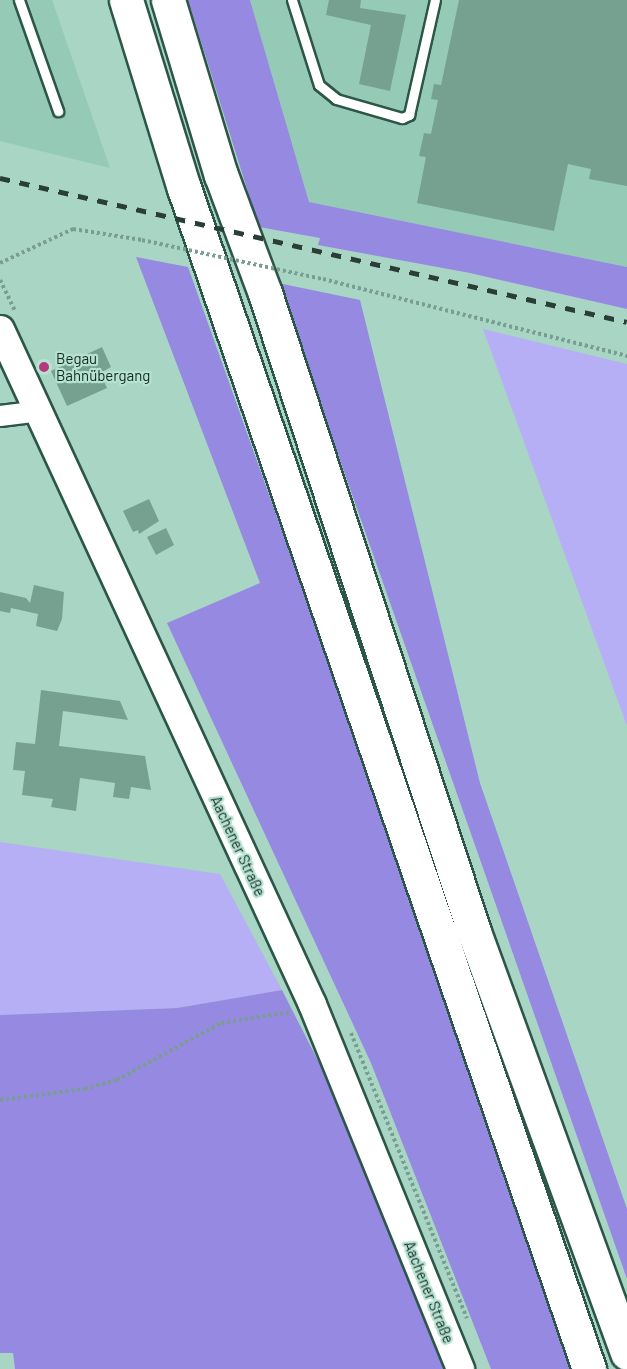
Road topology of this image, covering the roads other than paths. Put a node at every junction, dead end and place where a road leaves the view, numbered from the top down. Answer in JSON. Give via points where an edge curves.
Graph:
{"nodes":[{"id":1,"x":19,"y":0,"type":"edge"},
{"id":2,"x":126,"y":0,"type":"edge"},
{"id":3,"x":168,"y":0,"type":"edge"},
{"id":4,"x":292,"y":0,"type":"edge"},
{"id":5,"x":435,"y":0,"type":"edge"},
{"id":6,"x":58,"y":111,"type":"dead end"},
{"id":7,"x":0,"y":329,"type":"edge"},
{"id":8,"x":39,"y":411,"type":"junction"},
{"id":9,"x":0,"y":416,"type":"edge"},
{"id":10,"x":627,"y":1353,"type":"edge"},
{"id":11,"x":460,"y":1369,"type":"edge"},
{"id":12,"x":589,"y":1369,"type":"edge"}],
"edges":[{"from":1,"to":6,"type":"lane"},
{"from":2,"to":12,"type":"highway","via":[[188,200]]},
{"from":3,"to":10,"type":"highway","via":[[221,175],[265,293],[474,932]]},
{"from":4,"to":5,"type":"lane","via":[[319,85],[336,99],[402,118],[409,115]]},
{"from":7,"to":8,"type":"main road","name":"Aachener Straße"},
{"from":8,"to":9,"type":"street"},
{"from":8,"to":11,"type":"main road","name":"Aachener Straße","via":[[312,1004]]}]}
